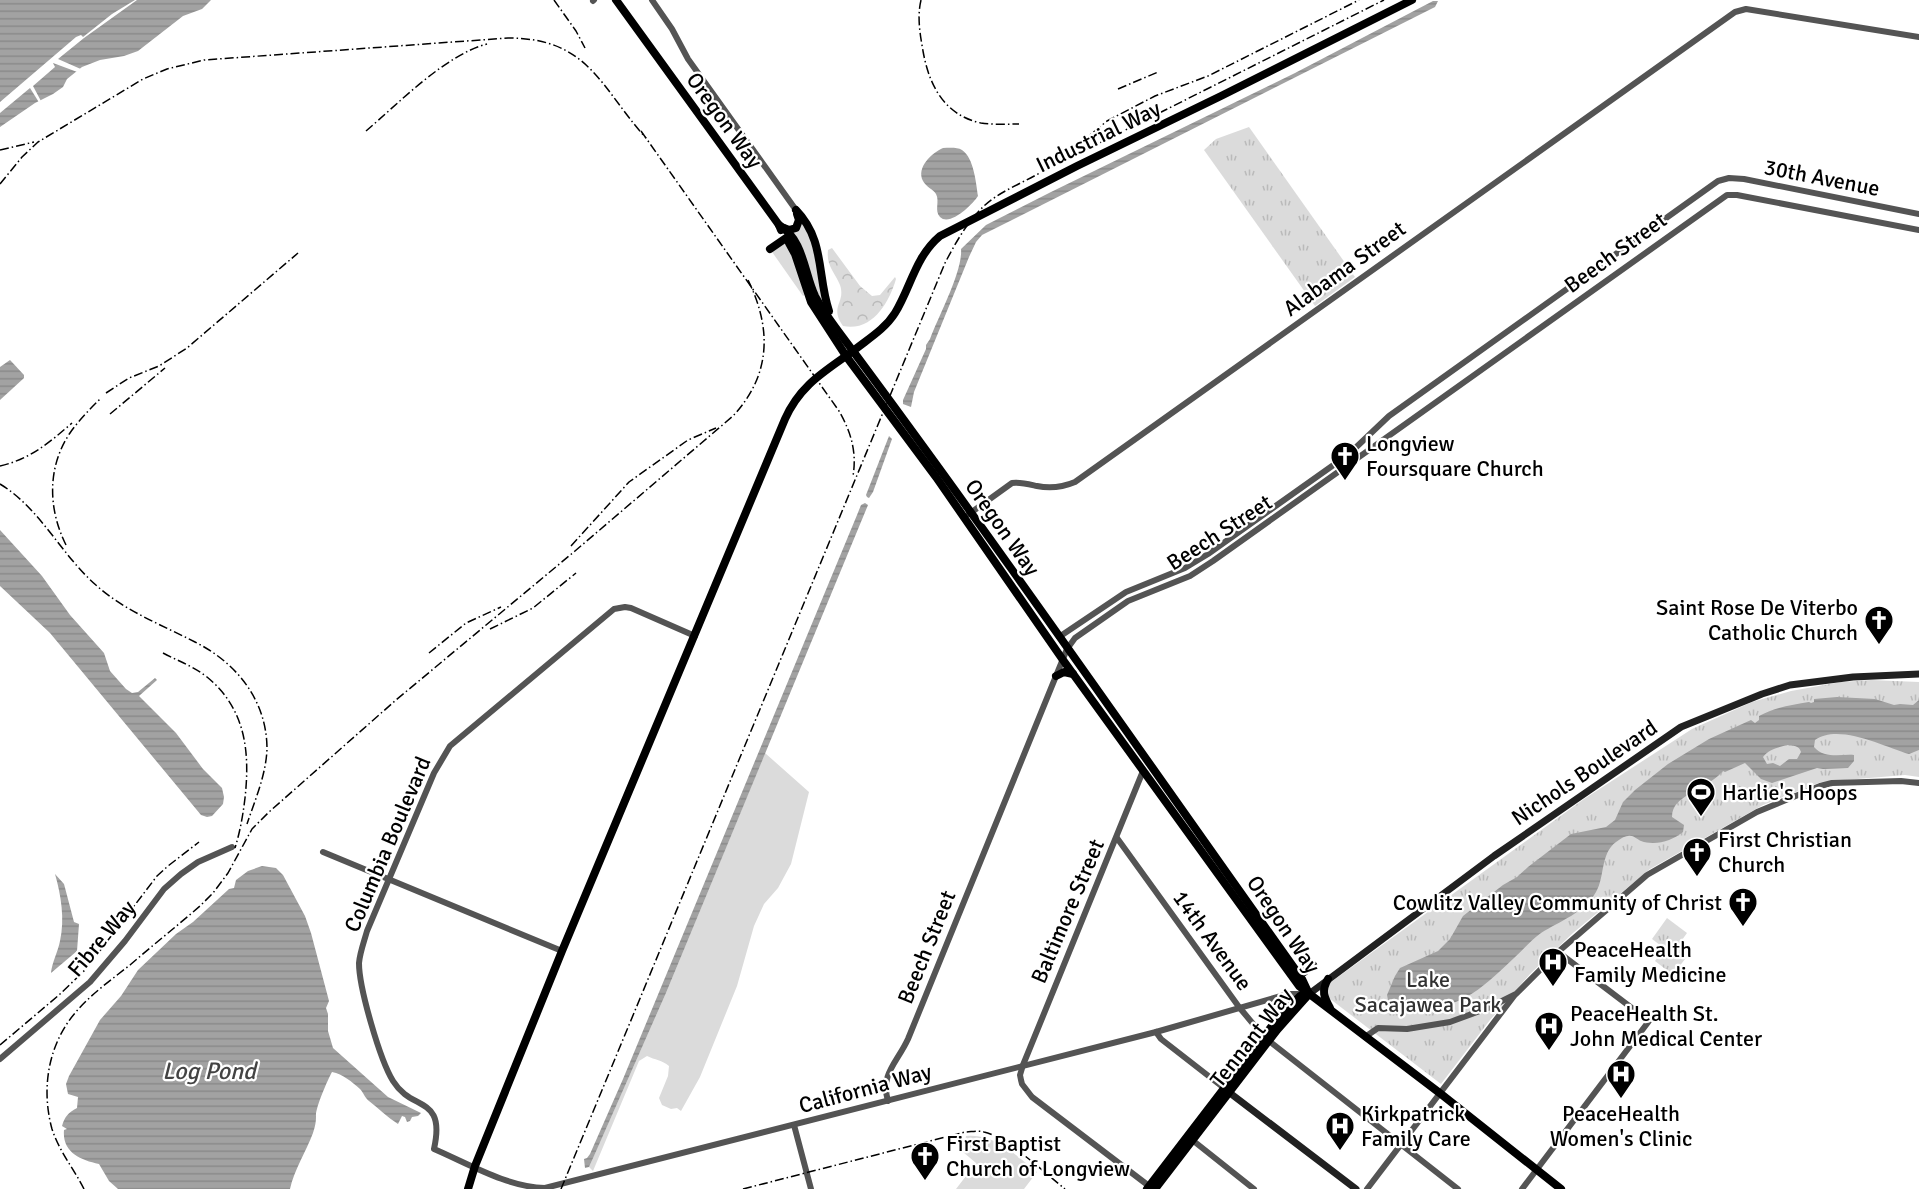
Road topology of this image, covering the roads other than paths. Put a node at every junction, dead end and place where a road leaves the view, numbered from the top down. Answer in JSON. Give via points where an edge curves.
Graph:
{"nodes":[{"id":1,"x":616,"y":0,"type":"edge"},
{"id":2,"x":652,"y":0,"type":"edge"},
{"id":3,"x":1412,"y":0,"type":"edge"},
{"id":4,"x":1919,"y":37,"type":"edge"},
{"id":5,"x":1718,"y":181,"type":"joint"},
{"id":6,"x":1727,"y":195,"type":"joint"},
{"id":7,"x":796,"y":210,"type":"junction"},
{"id":8,"x":1919,"y":214,"type":"edge"},
{"id":9,"x":782,"y":226,"type":"junction"},
{"id":10,"x":1919,"y":230,"type":"edge"},
{"id":11,"x":786,"y":238,"type":"junction"},
{"id":12,"x":770,"y":249,"type":"dead end"},
{"id":13,"x":833,"y":322,"type":"junction"},
{"id":14,"x":849,"y":353,"type":"junction"},
{"id":15,"x":971,"y":513,"type":"junction"},
{"id":16,"x":963,"y":518,"type":"junction"},
{"id":17,"x":1076,"y":625,"type":"junction"},
{"id":18,"x":695,"y":636,"type":"junction"},
{"id":19,"x":1059,"y":637,"type":"junction"},
{"id":20,"x":1067,"y":649,"type":"junction"},
{"id":21,"x":1063,"y":660,"type":"junction"},
{"id":22,"x":1073,"y":674,"type":"junction"},
{"id":23,"x":1919,"y":675,"type":"edge"},
{"id":24,"x":1056,"y":676,"type":"junction"},
{"id":25,"x":1087,"y":676,"type":"junction"},
{"id":26,"x":1143,"y":771,"type":"junction"},
{"id":27,"x":1919,"y":783,"type":"edge"},
{"id":28,"x":1117,"y":838,"type":"junction"},
{"id":29,"x":232,"y":848,"type":"dead end"},
{"id":30,"x":323,"y":852,"type":"dead end"},
{"id":31,"x":389,"y":879,"type":"junction"},
{"id":32,"x":562,"y":951,"type":"junction"},
{"id":33,"x":1558,"y":952,"type":"junction"},
{"id":34,"x":1313,"y":965,"type":"dead end"},
{"id":35,"x":1296,"y":971,"type":"junction"},
{"id":36,"x":1328,"y":980,"type":"junction"},
{"id":37,"x":1309,"y":994,"type":"junction"},
{"id":38,"x":1516,"y":994,"type":"junction"},
{"id":39,"x":1239,"y":1007,"type":"junction"},
{"id":40,"x":1332,"y":1012,"type":"junction"},
{"id":41,"x":1156,"y":1032,"type":"junction"},
{"id":42,"x":1365,"y":1037,"type":"junction"},
{"id":43,"x":1266,"y":1039,"type":"junction"},
{"id":44,"x":0,"y":1059,"type":"edge"},
{"id":45,"x":1023,"y":1065,"type":"junction"},
{"id":46,"x":1227,"y":1090,"type":"junction"},
{"id":47,"x":1441,"y":1094,"type":"junction"},
{"id":48,"x":888,"y":1101,"type":"junction"},
{"id":49,"x":794,"y":1125,"type":"junction"},
{"id":50,"x":1190,"y":1138,"type":"junction"},
{"id":51,"x":1401,"y":1145,"type":"junction"},
{"id":52,"x":434,"y":1149,"type":"joint"},
{"id":53,"x":475,"y":1166,"type":"junction"},
{"id":54,"x":1536,"y":1170,"type":"junction"},
{"id":55,"x":1150,"y":1188,"type":"edge"},
{"id":56,"x":468,"y":1189,"type":"edge"},
{"id":57,"x":811,"y":1189,"type":"edge"},
{"id":58,"x":1254,"y":1189,"type":"edge"},
{"id":59,"x":1356,"y":1189,"type":"edge"},
{"id":60,"x":1367,"y":1189,"type":"edge"},
{"id":61,"x":1458,"y":1189,"type":"edge"},
{"id":62,"x":1522,"y":1189,"type":"edge"},
{"id":63,"x":1561,"y":1189,"type":"edge"}],
"edges":[{"from":1,"to":9,"type":"main road","name":"Oregon Way"},
{"from":2,"to":7,"type":"street","via":[[688,59]]},
{"from":3,"to":14,"type":"main road","name":"Industrial Way","via":[[940,236],[919,261],[893,315]]},
{"from":4,"to":15,"type":"street","name":"Alabama Street","via":[[1746,9],[1735,12],[1076,482],[1047,488],[1012,483]]},
{"from":5,"to":8,"type":"street","name":"30th Avenue","via":[[1744,179]]},
{"from":5,"to":17,"type":"street","name":"Beech Street","via":[[1389,416],[1348,454],[1208,554],[1185,568],[1126,592]]},
{"from":6,"to":10,"type":"street","name":"30th Avenue"},
{"from":6,"to":20,"type":"street","name":"Beech Street","via":[[1213,561],[1190,576],[1128,601],[1075,638]]},
{"from":7,"to":9,"type":"main road","via":[[798,226],[791,230]]},
{"from":7,"to":13,"type":"main road","via":[[815,239],[823,292]]},
{"from":9,"to":11,"type":"main road","name":"Oregon Way"},
{"from":9,"to":13,"type":"main road","name":"Oregon Way","via":[[799,249],[814,294]]},
{"from":11,"to":12,"type":"main road"},
{"from":11,"to":14,"type":"main road","name":"Oregon Way","via":[[811,302]]},
{"from":13,"to":14,"type":"main road","name":"Oregon Way"},
{"from":14,"to":15,"type":"main road","name":"Oregon Way"},
{"from":14,"to":16,"type":"main road","name":"Oregon Way"},
{"from":14,"to":18,"type":"main road","name":"Industrial Way","via":[[809,383],[790,407]]},
{"from":15,"to":16,"type":"street","name":"Alabama Street"},
{"from":15,"to":19,"type":"main road","name":"Oregon Way"},
{"from":16,"to":21,"type":"main road","name":"Oregon Way"},
{"from":17,"to":19,"type":"street","name":"Beech Street"},
{"from":17,"to":20,"type":"street"},
{"from":18,"to":31,"type":"street","name":"Columbia Boulevard","via":[[631,608],[608,613],[450,746],[434,773]]},
{"from":18,"to":32,"type":"main road","name":"Industrial Way"},
{"from":19,"to":20,"type":"main road","name":"Oregon Way"},
{"from":20,"to":21,"type":"street","name":"Beech Street"},
{"from":20,"to":25,"type":"main road","name":"Oregon Way"},
{"from":21,"to":22,"type":"main road","name":"Oregon Way"},
{"from":21,"to":24,"type":"street","name":"Beech Street"},
{"from":21,"to":25,"type":"main road"},
{"from":22,"to":24,"type":"main road","via":[[1064,672]]},
{"from":22,"to":26,"type":"main road","name":"Oregon Way"},
{"from":23,"to":36,"type":"main road","name":"Nichols Boulevard","via":[[1853,676],[1790,686],[1681,728],[1494,855]]},
{"from":24,"to":48,"type":"street","name":"Beech Street","via":[[908,1040],[887,1077]]},
{"from":25,"to":35,"type":"main road","name":"Oregon Way"},
{"from":26,"to":28,"type":"street","name":"Baltimore Street"},
{"from":26,"to":37,"type":"main road","name":"Oregon Way","via":[[1282,964]]},
{"from":27,"to":33,"type":"street","via":[[1832,783],[1757,812],[1647,875]]},
{"from":28,"to":39,"type":"street","name":"14th Avenue"},
{"from":28,"to":45,"type":"street","name":"Baltimore Street"},
{"from":29,"to":44,"type":"street","name":"Fibre Way","via":[[198,862],[164,889],[90,982]]},
{"from":30,"to":31,"type":"street"},
{"from":31,"to":32,"type":"street"},
{"from":31,"to":52,"type":"street","name":"Columbia Boulevard","via":[[360,952],[361,982],[378,1047],[395,1084],[430,1110],[436,1120]]},
{"from":32,"to":53,"type":"main road","name":"Industrial Way"},
{"from":33,"to":38,"type":"street"},
{"from":33,"to":54,"type":"street","via":[[1649,1021]]},
{"from":34,"to":35,"type":"main road","via":[[1304,972]]},
{"from":35,"to":37,"type":"main road","name":"Oregon Way"},
{"from":36,"to":37,"type":"main road","name":"Nichols Boulevard"},
{"from":36,"to":40,"type":"main road","via":[[1323,995]]},
{"from":37,"to":39,"type":"street","name":"California Way","via":[[1288,994]]},
{"from":37,"to":40,"type":"main road"},
{"from":37,"to":43,"type":"main road","name":"Tennant Way","via":[[1300,996],[1287,1009]]},
{"from":38,"to":42,"type":"street","via":[[1450,1022],[1407,1029],[1378,1028]]},
{"from":38,"to":47,"type":"street"},
{"from":39,"to":41,"type":"street","name":"California Way"},
{"from":39,"to":43,"type":"street","name":"14th Avenue"},
{"from":40,"to":42,"type":"main road"},
{"from":41,"to":45,"type":"street","name":"California Way"},
{"from":41,"to":46,"type":"street","via":[[1161,1040]]},
{"from":42,"to":47,"type":"main road"},
{"from":43,"to":46,"type":"main road","name":"Tennant Way"},
{"from":43,"to":51,"type":"street","name":"14th Avenue"},
{"from":45,"to":48,"type":"street","name":"California Way"},
{"from":45,"to":55,"type":"street","via":[[1022,1084],[1032,1097]]},
{"from":46,"to":50,"type":"main road","name":"Tennant Way"},
{"from":46,"to":59,"type":"main road"},
{"from":47,"to":51,"type":"street"},
{"from":47,"to":54,"type":"main road"},
{"from":48,"to":49,"type":"street","name":"California Way"},
{"from":49,"to":53,"type":"street","name":"California Way","via":[[546,1188],[522,1185]]},
{"from":49,"to":57,"type":"street"},
{"from":50,"to":55,"type":"main road","name":"Tennant Way"},
{"from":50,"to":58,"type":"street"},
{"from":51,"to":60,"type":"street"},
{"from":51,"to":61,"type":"street","name":"14th Avenue"},
{"from":52,"to":53,"type":"street","name":"California Way"},
{"from":53,"to":56,"type":"main road","name":"Industrial Way"},
{"from":54,"to":62,"type":"street"},
{"from":54,"to":63,"type":"main road"}]}
